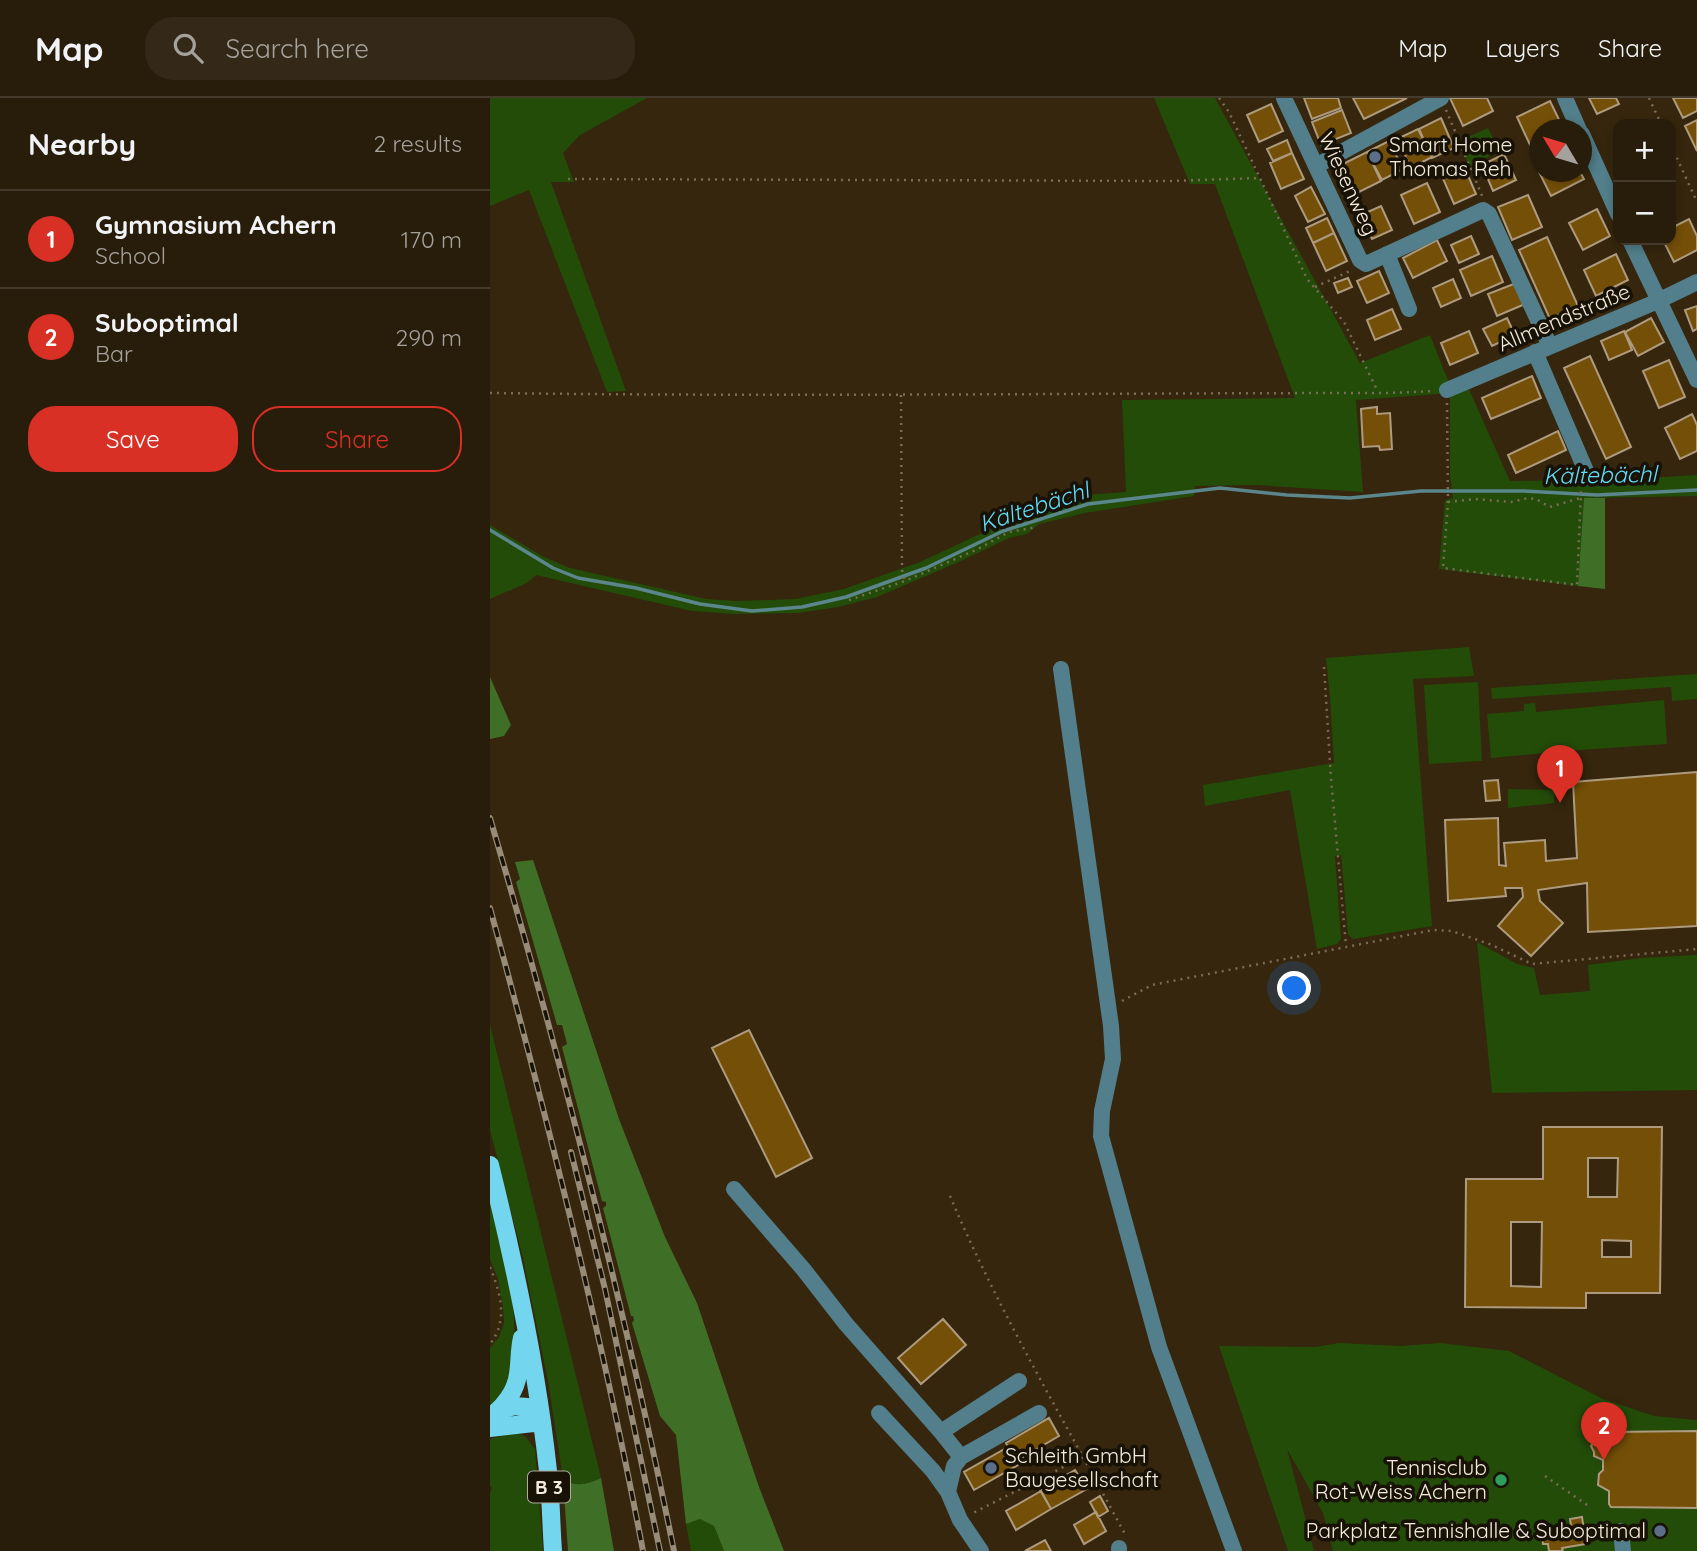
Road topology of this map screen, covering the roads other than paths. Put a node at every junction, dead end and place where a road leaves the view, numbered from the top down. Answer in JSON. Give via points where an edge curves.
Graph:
{"nodes":[{"id":1,"x":1284,"y":98,"type":"edge"},
{"id":2,"x":1565,"y":98,"type":"edge"},
{"id":3,"x":1441,"y":99,"type":"edge"},
{"id":4,"x":1575,"y":119,"type":"edge"},
{"id":5,"x":1592,"y":156,"type":"edge"},
{"id":6,"x":1316,"y":166,"type":"junction"},
{"id":7,"x":1613,"y":203,"type":"edge"},
{"id":8,"x":1632,"y":245,"type":"edge"},
{"id":9,"x":1387,"y":254,"type":"junction"},
{"id":10,"x":1697,"y":282,"type":"edge"},
{"id":11,"x":1658,"y":301,"type":"junction"},
{"id":12,"x":1409,"y":309,"type":"dead end"},
{"id":13,"x":1543,"y":349,"type":"junction"},
{"id":14,"x":1697,"y":380,"type":"edge"},
{"id":15,"x":1447,"y":390,"type":"road end"},
{"id":16,"x":1589,"y":478,"type":"dead end"},
{"id":17,"x":1061,"y":669,"type":"dead end"},
{"id":18,"x":490,"y":1165,"type":"edge"},
{"id":19,"x":734,"y":1189,"type":"dead end"},
{"id":20,"x":526,"y":1325,"type":"junction"},
{"id":21,"x":1020,"y":1381,"type":"dead end"},
{"id":22,"x":879,"y":1413,"type":"dead end"},
{"id":23,"x":1039,"y":1413,"type":"dead end"},
{"id":24,"x":494,"y":1414,"type":"edge"},
{"id":25,"x":541,"y":1415,"type":"junction"},
{"id":26,"x":490,"y":1428,"type":"edge"},
{"id":27,"x":941,"y":1432,"type":"junction"},
{"id":28,"x":961,"y":1457,"type":"junction"},
{"id":29,"x":948,"y":1492,"type":"junction"},
{"id":30,"x":1621,"y":1531,"type":"dead end"},
{"id":31,"x":553,"y":1551,"type":"edge"},
{"id":32,"x":981,"y":1551,"type":"edge"},
{"id":33,"x":1234,"y":1551,"type":"edge"},
{"id":34,"x":1623,"y":1551,"type":"edge"}],
"edges":[{"from":1,"to":6,"type":"street","name":"Wiesenweg"},
{"from":2,"to":4,"type":"street"},
{"from":3,"to":6,"type":"street"},
{"from":5,"to":7,"type":"street"},
{"from":6,"to":9,"type":"street","name":"Wiesenweg","via":[[1360,260],[1366,264]]},
{"from":8,"to":11,"type":"street"},
{"from":9,"to":12,"type":"street","name":"Wiesenweg"},
{"from":9,"to":13,"type":"street","name":"Wiesenweg","via":[[1483,209],[1489,214]]},
{"from":10,"to":11,"type":"street","name":"Allmendstraße"},
{"from":11,"to":13,"type":"street","name":"Allmendstraße"},
{"from":11,"to":14,"type":"street"},
{"from":13,"to":15,"type":"street","name":"Allmendstraße"},
{"from":13,"to":16,"type":"street"},
{"from":17,"to":33,"type":"street","via":[[1111,1026],[1113,1059],[1101,1136],[1159,1347]]},
{"from":18,"to":20,"type":"main road","number":"B 3"},
{"from":19,"to":27,"type":"street"},
{"from":20,"to":24,"type":"main road","via":[[512,1394]]},
{"from":20,"to":25,"type":"main road","number":"B 3"},
{"from":21,"to":27,"type":"street"},
{"from":22,"to":29,"type":"street"},
{"from":23,"to":28,"type":"street"},
{"from":24,"to":25,"type":"main road","via":[[515,1406]]},
{"from":25,"to":26,"type":"main road"},
{"from":25,"to":31,"type":"main road","number":"B 3"},
{"from":27,"to":28,"type":"street"},
{"from":28,"to":29,"type":"street"},
{"from":29,"to":32,"type":"street"},
{"from":30,"to":34,"type":"street"}]}
